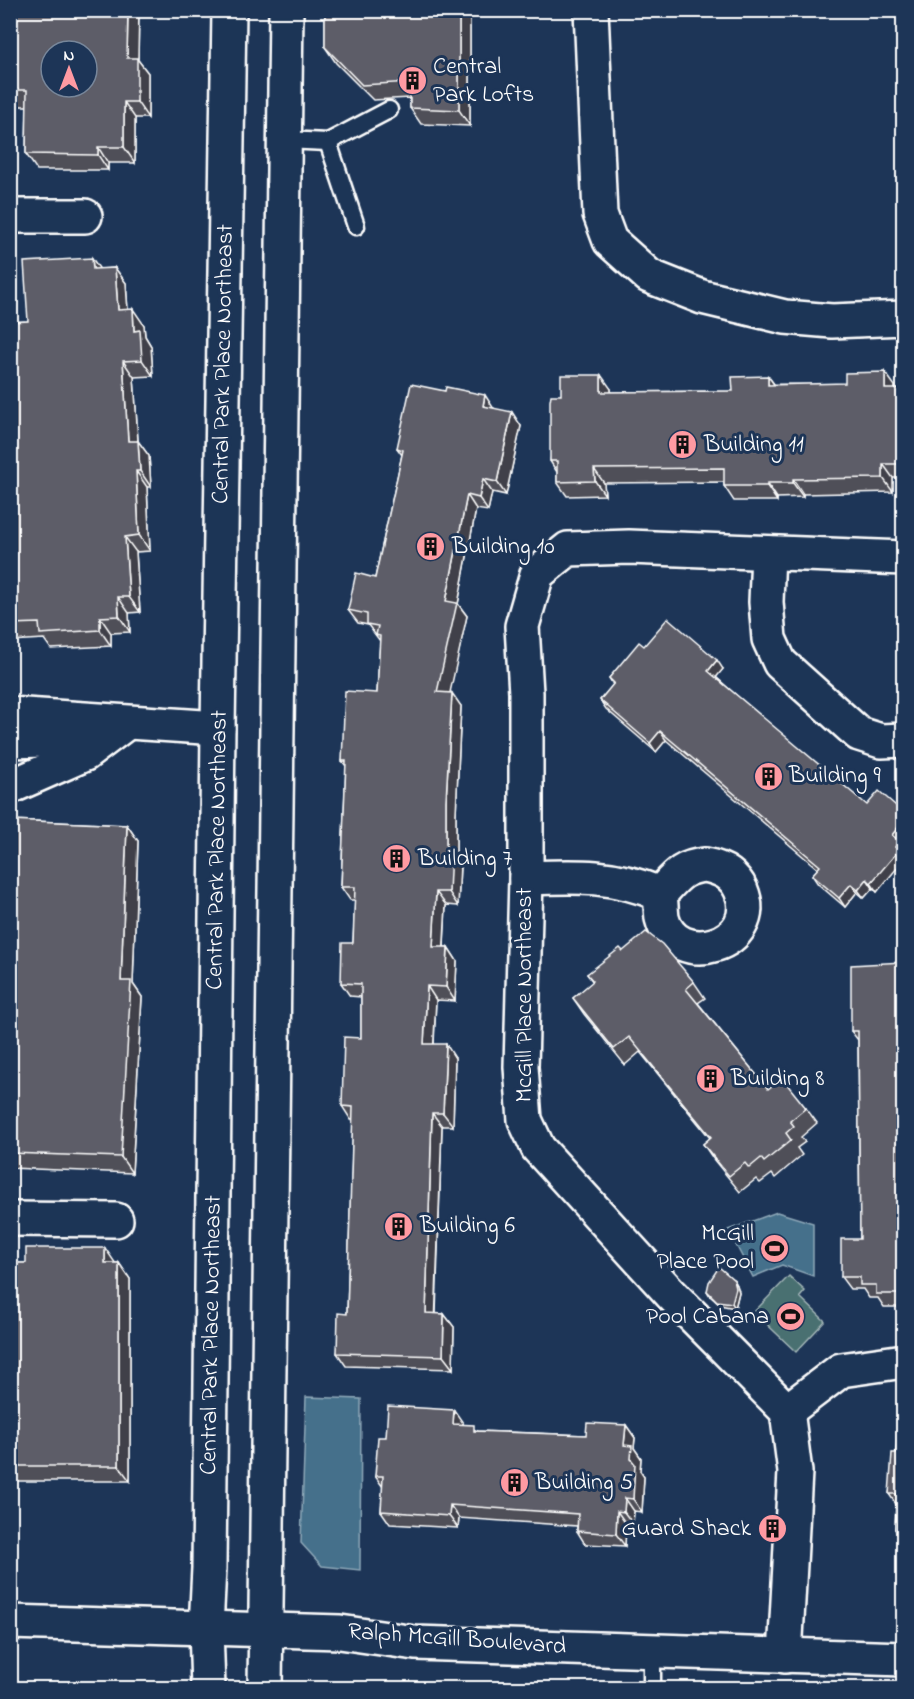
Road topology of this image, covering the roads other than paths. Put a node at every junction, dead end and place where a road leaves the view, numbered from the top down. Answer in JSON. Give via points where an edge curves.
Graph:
{"nodes":[{"id":1,"x":229,"y":10,"type":"edge"},
{"id":2,"x":286,"y":10,"type":"edge"},
{"id":3,"x":591,"y":10,"type":"edge"},
{"id":4,"x":389,"y":110,"type":"edge"},
{"id":5,"x":284,"y":140,"type":"junction"},
{"id":6,"x":328,"y":142,"type":"junction"},
{"id":7,"x":10,"y":216,"type":"edge"},
{"id":8,"x":85,"y":216,"type":"dead end"},
{"id":9,"x":356,"y":226,"type":"dead end"},
{"id":10,"x":903,"y":318,"type":"edge"},
{"id":11,"x":768,"y":553,"type":"junction"},
{"id":12,"x":903,"y":558,"type":"edge"},
{"id":13,"x":10,"y":714,"type":"edge"},
{"id":14,"x":93,"y":720,"type":"junction"},
{"id":15,"x":126,"y":723,"type":"junction"},
{"id":16,"x":218,"y":728,"type":"junction"},
{"id":17,"x":903,"y":740,"type":"edge"},
{"id":18,"x":10,"y":741,"type":"edge"},
{"id":19,"x":10,"y":787,"type":"edge"},
{"id":20,"x":526,"y":878,"type":"junction"},
{"id":21,"x":660,"y":894,"type":"dead end"},
{"id":22,"x":10,"y":1219,"type":"edge"},
{"id":23,"x":116,"y":1220,"type":"dead end"},
{"id":24,"x":903,"y":1361,"type":"edge"},
{"id":25,"x":787,"y":1411,"type":"junction"},
{"id":26,"x":10,"y":1622,"type":"edge"},
{"id":27,"x":206,"y":1628,"type":"junction"},
{"id":28,"x":266,"y":1630,"type":"junction"},
{"id":29,"x":652,"y":1651,"type":"junction"},
{"id":30,"x":785,"y":1656,"type":"junction"},
{"id":31,"x":903,"y":1659,"type":"edge"},
{"id":32,"x":208,"y":1689,"type":"edge"},
{"id":33,"x":265,"y":1689,"type":"edge"},
{"id":34,"x":652,"y":1689,"type":"edge"}],
"edges":[{"from":1,"to":16,"type":"street","name":"Central Park Place Northeast"},
{"from":2,"to":5,"type":"street"},
{"from":3,"to":10,"type":"street","via":[[600,214],[610,241],[650,276],[702,297],[785,317],[832,321]]},
{"from":4,"to":6,"type":"lane"},
{"from":5,"to":6,"type":"lane"},
{"from":5,"to":28,"type":"street"},
{"from":6,"to":9,"type":"lane"},
{"from":7,"to":8,"type":"street"},
{"from":11,"to":12,"type":"street","name":"McGill Place Northeast"},
{"from":11,"to":17,"type":"street","via":[[769,639],[780,663],[859,734],[881,741]]},
{"from":11,"to":20,"type":"street","name":"McGill Place Northeast","via":[[568,549],[537,574],[522,626]]},
{"from":13,"to":14,"type":"street"},
{"from":14,"to":15,"type":"street"},
{"from":14,"to":18,"type":"street","via":[[45,740]]},
{"from":15,"to":16,"type":"street"},
{"from":15,"to":19,"type":"street","via":[[85,754]]},
{"from":16,"to":27,"type":"street","name":"Central Park Place Northeast"},
{"from":20,"to":21,"type":"street","via":[[579,876],[631,882]]},
{"from":20,"to":25,"type":"street","name":"McGill Place Northeast","via":[[521,1067],[525,1120],[538,1148],[672,1295]]},
{"from":22,"to":23,"type":"street"},
{"from":24,"to":25,"type":"street","via":[[841,1370]]},
{"from":25,"to":30,"type":"street","via":[[795,1472]]},
{"from":26,"to":27,"type":"street","name":"Ralph McGill Boulevard"},
{"from":27,"to":28,"type":"street","name":"Ralph McGill Boulevard"},
{"from":27,"to":32,"type":"street","name":"Central Park Place Northeast"},
{"from":28,"to":29,"type":"street","name":"Ralph McGill Boulevard","via":[[340,1632],[416,1642]]},
{"from":28,"to":33,"type":"street"},
{"from":29,"to":30,"type":"street","name":"Ralph McGill Boulevard"},
{"from":29,"to":34,"type":"lane"},
{"from":30,"to":31,"type":"street","name":"Ralph McGill Boulevard"}]}
